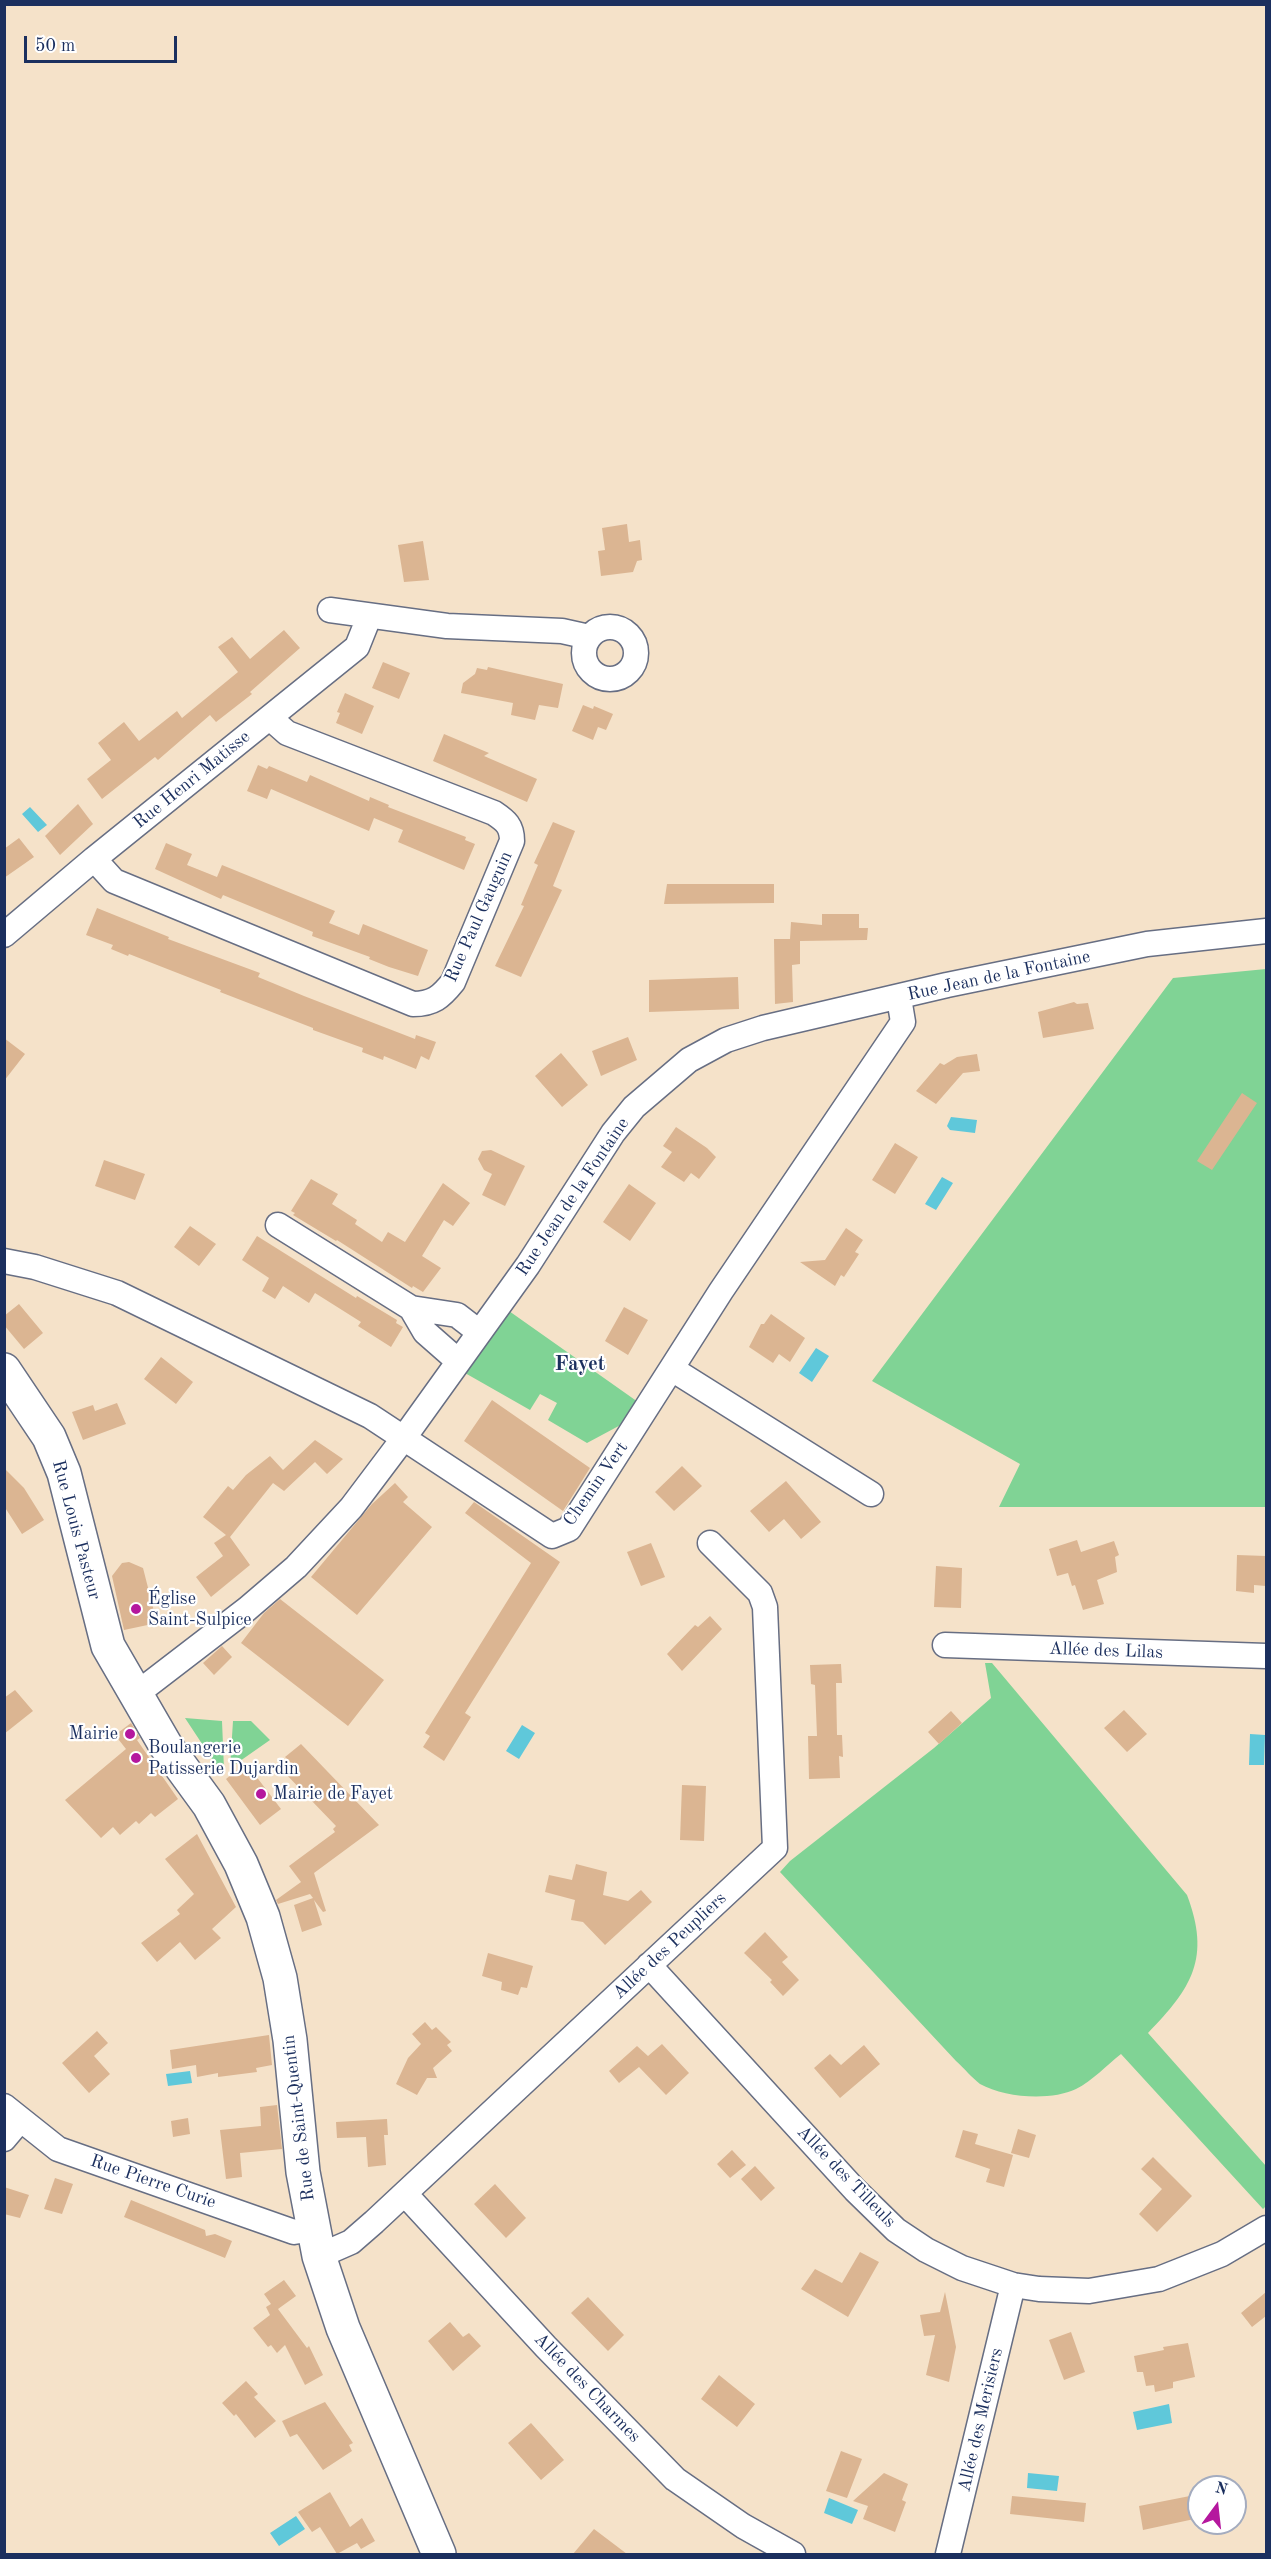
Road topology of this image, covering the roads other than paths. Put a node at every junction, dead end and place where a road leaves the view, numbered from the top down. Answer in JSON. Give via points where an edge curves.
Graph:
{"nodes":[{"id":1,"x":330,"y":610,"type":"dead end"},
{"id":2,"x":369,"y":617,"type":"junction"},
{"id":3,"x":589,"y":637,"type":"dead end"},
{"id":4,"x":270,"y":718,"type":"junction"},
{"id":5,"x":94,"y":859,"type":"junction"},
{"id":6,"x":1266,"y":931,"type":"edge"},
{"id":7,"x":4,"y":935,"type":"edge"},
{"id":8,"x":899,"y":998,"type":"junction"},
{"id":9,"x":278,"y":1225,"type":"dead end"},
{"id":10,"x":4,"y":1261,"type":"edge"},
{"id":11,"x":411,"y":1308,"type":"junction"},
{"id":12,"x":479,"y":1332,"type":"junction"},
{"id":13,"x":458,"y":1361,"type":"junction"},
{"id":14,"x":672,"y":1369,"type":"junction"},
{"id":15,"x":4,"y":1371,"type":"edge"},
{"id":16,"x":403,"y":1439,"type":"junction"},
{"id":17,"x":871,"y":1494,"type":"dead end"},
{"id":18,"x":710,"y":1543,"type":"dead end"},
{"id":19,"x":945,"y":1645,"type":"dead end"},
{"id":20,"x":1266,"y":1656,"type":"edge"},
{"id":21,"x":135,"y":1695,"type":"junction"},
{"id":22,"x":649,"y":1965,"type":"junction"},
{"id":23,"x":12,"y":2113,"type":"edge"},
{"id":24,"x":4,"y":2139,"type":"edge"},
{"id":25,"x":405,"y":2193,"type":"junction"},
{"id":26,"x":1266,"y":2228,"type":"edge"},
{"id":27,"x":316,"y":2242,"type":"junction"},
{"id":28,"x":1012,"y":2285,"type":"junction"},
{"id":29,"x":439,"y":2554,"type":"edge"},
{"id":30,"x":793,"y":2554,"type":"edge"},
{"id":31,"x":948,"y":2554,"type":"edge"}],
"edges":[{"from":1,"to":2,"type":"street"},
{"from":2,"to":3,"type":"street","via":[[447,626],[562,631]]},
{"from":2,"to":4,"type":"street","name":"Rue Henri Matisse","via":[[357,646]]},
{"from":4,"to":5,"type":"street","name":"Rue Henri Matisse"},
{"from":4,"to":5,"type":"street","name":"Rue Paul Gauguin","via":[[287,734],[506,820],[512,830],[512,841],[453,982],[441,998],[428,1004],[413,1004],[114,881]]},
{"from":5,"to":7,"type":"street","name":"Rue Henri Matisse"},
{"from":6,"to":8,"type":"street","name":"Rue Jean de la Fontaine","via":[[1147,944]]},
{"from":8,"to":12,"type":"street","name":"Rue Jean de la Fontaine","via":[[726,1040],[689,1060],[659,1083],[614,1133]]},
{"from":8,"to":14,"type":"street","via":[[903,1022]]},
{"from":9,"to":11,"type":"street"},
{"from":10,"to":16,"type":"street","via":[[117,1293],[370,1416]]},
{"from":11,"to":12,"type":"street","via":[[457,1315]]},
{"from":11,"to":13,"type":"street","via":[[425,1332]]},
{"from":12,"to":13,"type":"street","name":"Rue Jean de la Fontaine"},
{"from":13,"to":16,"type":"street","name":"Rue Jean de la Fontaine"},
{"from":14,"to":16,"type":"street","name":"Chemin Vert","via":[[569,1529],[552,1536]]},
{"from":14,"to":17,"type":"street"},
{"from":15,"to":21,"type":"main road","name":"Rue Louis Pasteur","via":[[49,1437],[64,1473],[108,1646]]},
{"from":16,"to":21,"type":"street","name":"Rue Jean de la Fontaine","via":[[351,1508],[296,1567]]},
{"from":18,"to":22,"type":"street","name":"Allée des Peupliers","via":[[760,1593],[765,1606],[775,1848]]},
{"from":19,"to":20,"type":"street","name":"Allée des Lilas"},
{"from":21,"to":27,"type":"main road","name":"Rue de Saint-Quentin","via":[[212,1811],[241,1864],[268,1929],[290,2040],[303,2172]]},
{"from":22,"to":25,"type":"street","name":"Allée des Peupliers"},
{"from":22,"to":28,"type":"street","name":"Allée des Tilleuls","via":[[896,2230],[962,2268]]},
{"from":23,"to":24,"type":"street"},
{"from":23,"to":27,"type":"street","name":"Rue Pierre Curie","via":[[58,2149]]},
{"from":25,"to":27,"type":"street","name":"Allée des Peupliers","via":[[351,2242]]},
{"from":25,"to":30,"type":"street","name":"Allée des Charmes","via":[[546,2347],[675,2479],[743,2526]]},
{"from":26,"to":28,"type":"street","name":"Allée des Tilleuls","via":[[1222,2254],[1159,2279],[1089,2291]]},
{"from":27,"to":29,"type":"main road","name":"Rue de Saint-Quentin","via":[[343,2328]]},
{"from":28,"to":31,"type":"street","name":"Allée des Merisiers"}]}
